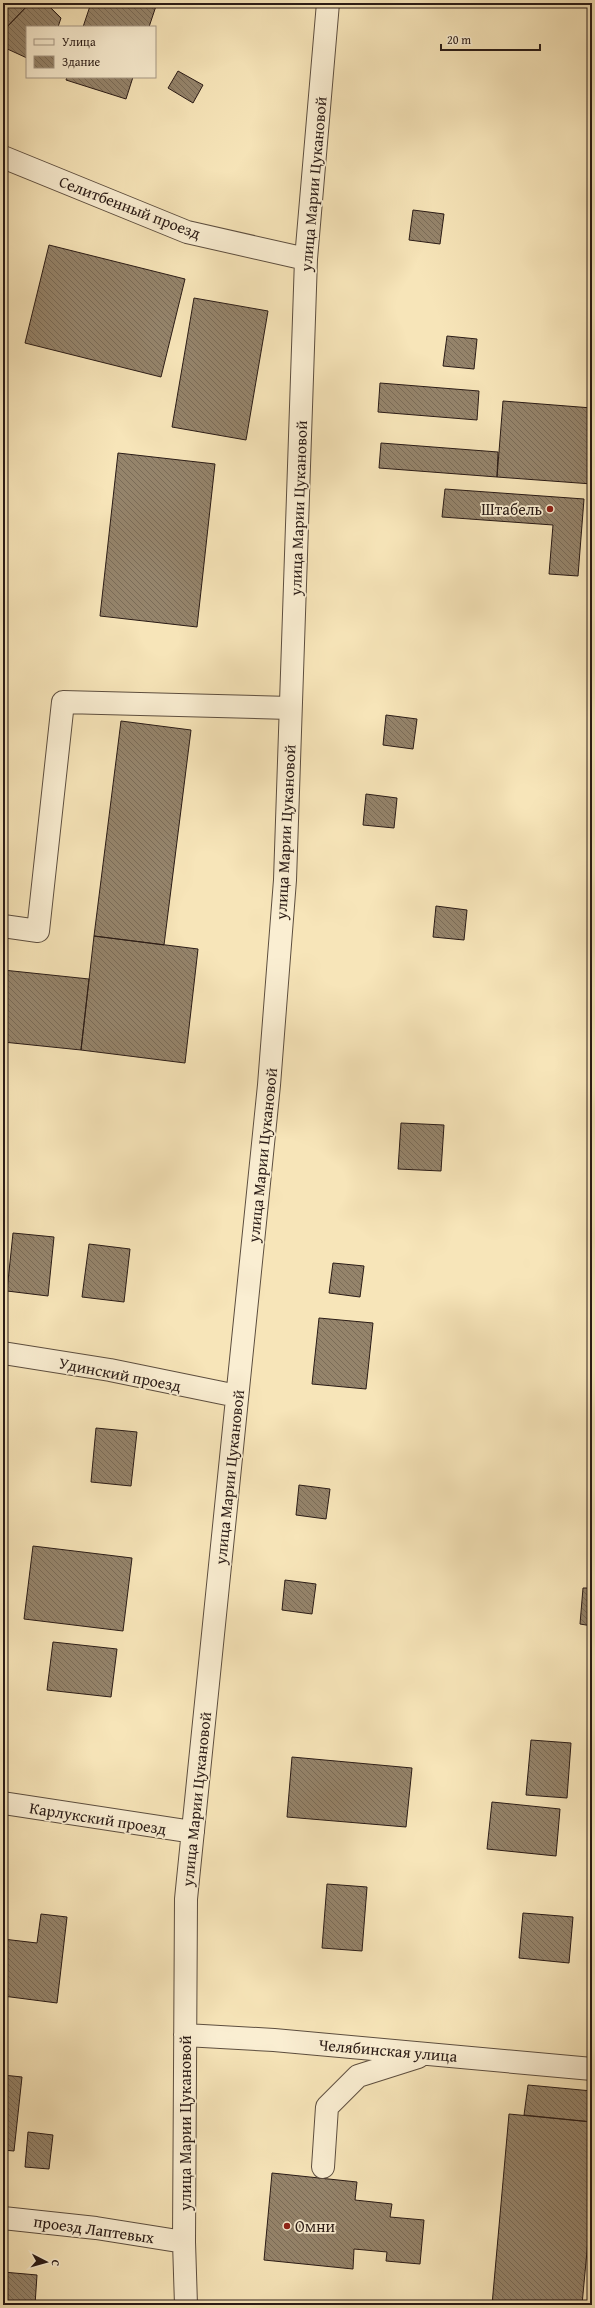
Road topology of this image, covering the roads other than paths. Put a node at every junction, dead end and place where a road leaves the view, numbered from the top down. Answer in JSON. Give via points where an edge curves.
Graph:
{"nodes":[{"id":1,"x":328,"y":3,"type":"edge"},
{"id":2,"x":3,"y":157,"type":"edge"},
{"id":3,"x":306,"y":260,"type":"junction"},
{"id":4,"x":290,"y":708,"type":"junction"},
{"id":5,"x":3,"y":926,"type":"edge"},
{"id":6,"x":3,"y":1353,"type":"edge"},
{"id":7,"x":238,"y":1396,"type":"junction"},
{"id":8,"x":3,"y":1804,"type":"edge"},
{"id":9,"x":193,"y":1832,"type":"junction"},
{"id":10,"x":185,"y":2035,"type":"junction"},
{"id":11,"x":427,"y":2054,"type":"junction"},
{"id":12,"x":592,"y":2070,"type":"edge"},
{"id":13,"x":323,"y":2166,"type":"dead end"},
{"id":14,"x":3,"y":2218,"type":"edge"},
{"id":15,"x":184,"y":2242,"type":"junction"},
{"id":16,"x":186,"y":2305,"type":"edge"}],
"edges":[{"from":1,"to":3,"type":"street","name":"улица Марии Цукановой"},
{"from":2,"to":3,"type":"street","name":"Селитбенный проезд","via":[[187,232]]},
{"from":3,"to":4,"type":"street","name":"улица Марии Цукановой"},
{"from":4,"to":5,"type":"street","via":[[63,702],[38,930]]},
{"from":4,"to":7,"type":"street","name":"улица Марии Цукановой","via":[[285,880],[269,1085]]},
{"from":6,"to":7,"type":"street","name":"Удинский проезд","via":[[110,1370]]},
{"from":7,"to":9,"type":"street","name":"улица Марии Цукановой"},
{"from":8,"to":9,"type":"street","name":"Карлукский проезд"},
{"from":9,"to":10,"type":"street","name":"улица Марии Цукановой","via":[[186,1899]]},
{"from":10,"to":11,"type":"street","name":"Челябинская улица"},
{"from":10,"to":15,"type":"street","name":"улица Марии Цукановой"},
{"from":11,"to":12,"type":"street","name":"Челябинская улица"},
{"from":11,"to":13,"type":"street","via":[[358,2076],[327,2108]]},
{"from":14,"to":15,"type":"street","name":"проезд Лаптевых","via":[[96,2228]]},
{"from":15,"to":16,"type":"street","name":"улица Марии Цукановой"}]}
